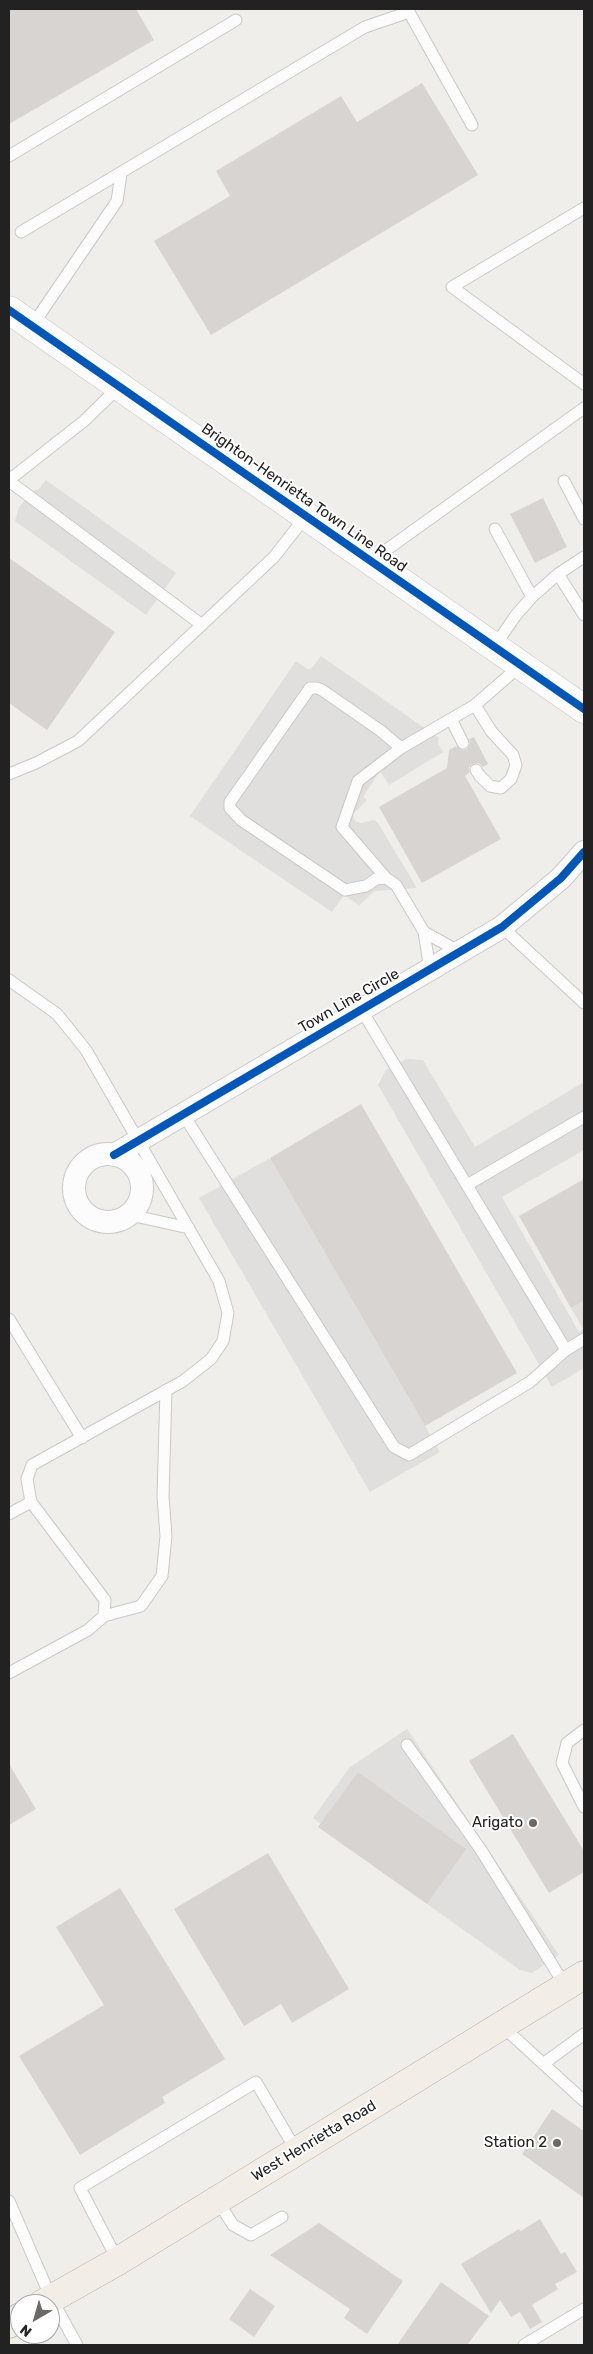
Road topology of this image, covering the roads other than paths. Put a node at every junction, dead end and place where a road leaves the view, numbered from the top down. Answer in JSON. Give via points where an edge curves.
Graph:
{"nodes":[{"id":1,"x":236,"y":20,"type":"dead end"},
{"id":2,"x":472,"y":125,"type":"dead end"},
{"id":3,"x":9,"y":156,"type":"edge"},
{"id":4,"x":121,"y":174,"type":"junction"},
{"id":5,"x":584,"y":208,"type":"edge"},
{"id":6,"x":22,"y":232,"type":"dead end"},
{"id":7,"x":9,"y":310,"type":"edge"},
{"id":8,"x":32,"y":326,"type":"junction"},
{"id":9,"x":584,"y":384,"type":"edge"},
{"id":10,"x":119,"y":387,"type":"junction"},
{"id":11,"x":584,"y":408,"type":"edge"},
{"id":12,"x":9,"y":481,"type":"edge"},
{"id":13,"x":564,"y":481,"type":"dead end"},
{"id":14,"x":306,"y":516,"type":"junction"},
{"id":15,"x":584,"y":519,"type":"edge"},
{"id":16,"x":495,"y":529,"type":"dead end"},
{"id":17,"x":584,"y":557,"type":"edge"},
{"id":18,"x":371,"y":561,"type":"junction"},
{"id":19,"x":558,"y":574,"type":"junction"},
{"id":20,"x":532,"y":597,"type":"junction"},
{"id":21,"x":584,"y":615,"type":"edge"},
{"id":22,"x":202,"y":625,"type":"junction"},
{"id":23,"x":494,"y":647,"type":"junction"},
{"id":24,"x":521,"y":665,"type":"junction"},
{"id":25,"x":475,"y":705,"type":"junction"},
{"id":26,"x":584,"y":709,"type":"edge"},
{"id":27,"x":451,"y":719,"type":"junction"},
{"id":28,"x":463,"y":743,"type":"dead end"},
{"id":29,"x":401,"y":748,"type":"junction"},
{"id":30,"x":476,"y":770,"type":"dead end"},
{"id":31,"x":9,"y":774,"type":"edge"},
{"id":32,"x":584,"y":852,"type":"edge"},
{"id":33,"x":386,"y":878,"type":"junction"},
{"id":34,"x":502,"y":927,"type":"junction"},
{"id":35,"x":424,"y":932,"type":"junction"},
{"id":36,"x":460,"y":952,"type":"junction"},
{"id":37,"x":430,"y":970,"type":"junction"},
{"id":38,"x":9,"y":980,"type":"edge"},
{"id":39,"x":584,"y":1003,"type":"edge"},
{"id":40,"x":361,"y":1009,"type":"junction"},
{"id":41,"x":183,"y":1114,"type":"junction"},
{"id":42,"x":584,"y":1117,"type":"edge"},
{"id":43,"x":138,"y":1140,"type":"junction"},
{"id":44,"x":114,"y":1155,"type":"junction"},
{"id":45,"x":467,"y":1185,"type":"junction"},
{"id":46,"x":130,"y":1215,"type":"junction"},
{"id":47,"x":189,"y":1228,"type":"junction"},
{"id":48,"x":9,"y":1319,"type":"edge"},
{"id":49,"x":584,"y":1339,"type":"edge"},
{"id":50,"x":566,"y":1350,"type":"junction"},
{"id":51,"x":166,"y":1390,"type":"junction"},
{"id":52,"x":82,"y":1438,"type":"junction"},
{"id":53,"x":31,"y":1502,"type":"junction"},
{"id":54,"x":9,"y":1514,"type":"edge"},
{"id":55,"x":104,"y":1616,"type":"junction"},
{"id":56,"x":9,"y":1673,"type":"edge"},
{"id":57,"x":584,"y":1730,"type":"edge"},
{"id":58,"x":407,"y":1745,"type":"dead end"},
{"id":59,"x":584,"y":1807,"type":"edge"},
{"id":60,"x":575,"y":1981,"type":"edge"},
{"id":61,"x":502,"y":2026,"type":"junction"},
{"id":62,"x":584,"y":2034,"type":"edge"},
{"id":63,"x":543,"y":2064,"type":"junction"},
{"id":64,"x":584,"y":2101,"type":"edge"},
{"id":65,"x":297,"y":2152,"type":"junction"},
{"id":66,"x":217,"y":2200,"type":"junction"},
{"id":67,"x":9,"y":2201,"type":"edge"},
{"id":68,"x":282,"y":2217,"type":"dead end"},
{"id":69,"x":118,"y":2261,"type":"junction"},
{"id":70,"x":43,"y":2294,"type":"edge"},
{"id":71,"x":59,"y":2294,"type":"edge"},
{"id":72,"x":584,"y":2309,"type":"edge"},
{"id":73,"x":60,"y":2321,"type":"edge"},
{"id":74,"x":77,"y":2345,"type":"edge"},
{"id":75,"x":524,"y":2345,"type":"edge"}],
"edges":[{"from":1,"to":3,"type":"lane"},
{"from":2,"to":4,"type":"lane","via":[[409,12],[365,28]]},
{"from":4,"to":6,"type":"lane"},
{"from":4,"to":8,"type":"lane","via":[[117,201]]},
{"from":5,"to":9,"type":"lane","via":[[452,287]]},
{"from":7,"to":8,"type":"street","name":"Brighton-Henrietta Town Line Road"},
{"from":8,"to":10,"type":"street","name":"Brighton-Henrietta Town Line Road"},
{"from":10,"to":12,"type":"lane","via":[[84,422]]},
{"from":10,"to":14,"type":"street","name":"Brighton-Henrietta Town Line Road"},
{"from":11,"to":18,"type":"lane"},
{"from":12,"to":22,"type":"lane"},
{"from":13,"to":15,"type":"lane"},
{"from":14,"to":18,"type":"street","name":"Brighton-Henrietta Town Line Road"},
{"from":14,"to":22,"type":"lane","via":[[274,557]]},
{"from":16,"to":20,"type":"lane"},
{"from":17,"to":19,"type":"lane"},
{"from":18,"to":23,"type":"street","name":"Brighton-Henrietta Town Line Road"},
{"from":19,"to":20,"type":"lane"},
{"from":19,"to":21,"type":"lane"},
{"from":20,"to":23,"type":"lane"},
{"from":22,"to":31,"type":"lane","via":[[78,742]]},
{"from":23,"to":24,"type":"street","name":"Brighton-Henrietta Town Line Road"},
{"from":24,"to":25,"type":"lane"},
{"from":24,"to":26,"type":"street","name":"Brighton-Henrietta Town Line Road"},
{"from":25,"to":27,"type":"lane"},
{"from":25,"to":30,"type":"lane","via":[[516,765],[511,779],[501,788],[490,786]]},
{"from":27,"to":28,"type":"lane"},
{"from":27,"to":29,"type":"lane"},
{"from":29,"to":33,"type":"lane","via":[[358,781],[342,827]]},
{"from":29,"to":33,"type":"lane","via":[[322,690],[310,688],[230,802],[230,808],[242,820],[345,890]]},
{"from":32,"to":34,"type":"street","name":"Town Line Circle","via":[[561,878]]},
{"from":33,"to":35,"type":"lane","via":[[402,894]]},
{"from":34,"to":36,"type":"street","name":"Town Line Circle"},
{"from":34,"to":39,"type":"lane"},
{"from":35,"to":36,"type":"lane"},
{"from":35,"to":37,"type":"lane"},
{"from":36,"to":37,"type":"street","name":"Town Line Circle"},
{"from":37,"to":40,"type":"street","name":"Town Line Circle"},
{"from":38,"to":43,"type":"lane","via":[[57,1014],[86,1050]]},
{"from":40,"to":41,"type":"street","name":"Town Line Circle"},
{"from":40,"to":45,"type":"lane"},
{"from":41,"to":43,"type":"street","name":"Town Line Circle"},
{"from":41,"to":50,"type":"lane","via":[[394,1447],[409,1455],[530,1382]]},
{"from":42,"to":45,"type":"lane"},
{"from":43,"to":44,"type":"street","name":"Town Line Circle"},
{"from":43,"to":47,"type":"lane"},
{"from":44,"to":46,"type":"street","via":[[133,1165],[142,1185],[137,1207]]},
{"from":44,"to":46,"type":"street","name":"Town Line Circle","via":[[102,1154],[82,1165],[73,1186],[74,1198],[88,1217],[99,1222],[120,1221]]},
{"from":45,"to":50,"type":"lane"},
{"from":46,"to":47,"type":"lane"},
{"from":47,"to":51,"type":"lane","via":[[219,1281],[228,1313],[223,1341],[211,1359]]},
{"from":48,"to":52,"type":"lane"},
{"from":49,"to":50,"type":"lane"},
{"from":51,"to":52,"type":"lane"},
{"from":51,"to":55,"type":"lane","via":[[162,1496],[166,1536],[162,1576],[141,1606]]},
{"from":52,"to":53,"type":"lane","via":[[32,1465],[27,1479]]},
{"from":53,"to":54,"type":"lane"},
{"from":53,"to":55,"type":"lane","via":[[105,1600]]},
{"from":55,"to":56,"type":"lane","via":[[88,1630]]},
{"from":57,"to":59,"type":"lane","via":[[568,1743],[562,1763]]},
{"from":58,"to":60,"type":"lane"},
{"from":60,"to":61,"type":"main road","name":"West Henrietta Road"},
{"from":61,"to":63,"type":"lane"},
{"from":61,"to":65,"type":"main road","name":"West Henrietta Road"},
{"from":62,"to":63,"type":"lane"},
{"from":63,"to":64,"type":"lane"},
{"from":65,"to":66,"type":"main road","name":"West Henrietta Road"},
{"from":65,"to":69,"type":"lane","via":[[256,2082],[80,2188]]},
{"from":66,"to":68,"type":"lane","via":[[233,2225],[251,2235]]},
{"from":66,"to":69,"type":"main road","name":"West Henrietta Road"},
{"from":67,"to":70,"type":"lane"},
{"from":69,"to":71,"type":"main road","name":"West Henrietta Road"},
{"from":72,"to":75,"type":"lane"},
{"from":73,"to":74,"type":"lane"}]}
